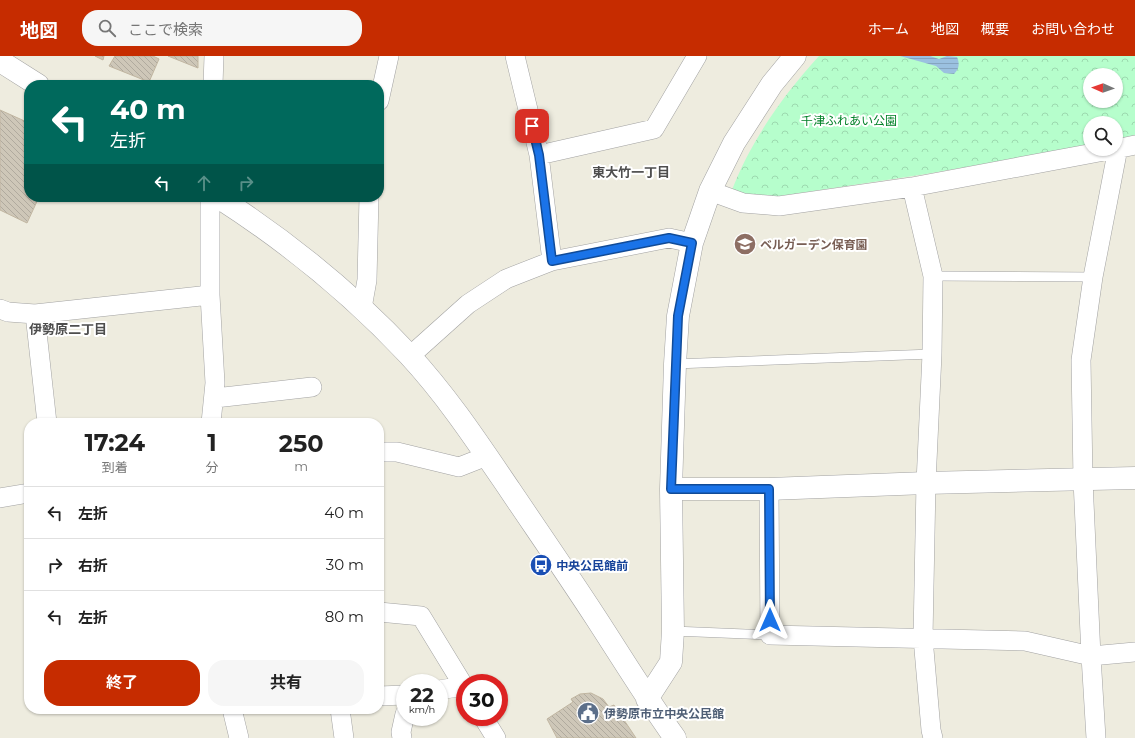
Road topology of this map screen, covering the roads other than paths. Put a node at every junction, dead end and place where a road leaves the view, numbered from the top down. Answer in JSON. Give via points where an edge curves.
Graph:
{"nodes":[{"id":1,"x":214,"y":56,"type":"edge"},
{"id":2,"x":389,"y":56,"type":"edge"},
{"id":3,"x":515,"y":56,"type":"edge"},
{"id":4,"x":697,"y":56,"type":"edge"},
{"id":5,"x":795,"y":56,"type":"edge"},
{"id":6,"x":0,"y":61,"type":"edge"},
{"id":7,"x":30,"y":80,"type":"edge"},
{"id":8,"x":213,"y":80,"type":"edge"},
{"id":9,"x":384,"y":80,"type":"edge"},
{"id":10,"x":539,"y":155,"type":"junction"},
{"id":11,"x":1083,"y":155,"type":"edge"},
{"id":12,"x":1119,"y":156,"type":"edge"},
{"id":13,"x":912,"y":187,"type":"junction"},
{"id":14,"x":710,"y":191,"type":"junction"},
{"id":15,"x":210,"y":202,"type":"edge"},
{"id":16,"x":226,"y":202,"type":"edge"},
{"id":17,"x":369,"y":202,"type":"edge"},
{"id":18,"x":692,"y":243,"type":"junction"},
{"id":19,"x":552,"y":261,"type":"junction"},
{"id":20,"x":933,"y":276,"type":"junction"},
{"id":21,"x":1093,"y":277,"type":"junction"},
{"id":22,"x":210,"y":294,"type":"junction"},
{"id":23,"x":362,"y":308,"type":"junction"},
{"id":24,"x":0,"y":309,"type":"edge"},
{"id":25,"x":34,"y":314,"type":"junction"},
{"id":26,"x":932,"y":354,"type":"junction"},
{"id":27,"x":410,"y":356,"type":"junction"},
{"id":28,"x":675,"y":364,"type":"junction"},
{"id":29,"x":312,"y":387,"type":"dead end"},
{"id":30,"x":215,"y":398,"type":"junction"},
{"id":31,"x":46,"y":418,"type":"edge"},
{"id":32,"x":212,"y":418,"type":"edge"},
{"id":33,"x":384,"y":452,"type":"edge"},
{"id":34,"x":487,"y":456,"type":"junction"},
{"id":35,"x":1135,"y":478,"type":"edge"},
{"id":36,"x":1083,"y":480,"type":"junction"},
{"id":37,"x":926,"y":483,"type":"junction"},
{"id":38,"x":671,"y":489,"type":"junction"},
{"id":39,"x":769,"y":489,"type":"junction"},
{"id":40,"x":24,"y":494,"type":"edge"},
{"id":41,"x":0,"y":498,"type":"edge"},
{"id":42,"x":384,"y":612,"type":"edge"},
{"id":43,"x":674,"y":631,"type":"junction"},
{"id":44,"x":770,"y":635,"type":"junction"},
{"id":45,"x":924,"y":638,"type":"junction"},
{"id":46,"x":1135,"y":652,"type":"edge"},
{"id":47,"x":1090,"y":656,"type":"junction"},
{"id":48,"x":456,"y":674,"type":"edge"},
{"id":49,"x":396,"y":695,"type":"edge"},
{"id":50,"x":384,"y":696,"type":"edge"},
{"id":51,"x":647,"y":699,"type":"junction"},
{"id":52,"x":233,"y":714,"type":"edge"},
{"id":53,"x":341,"y":714,"type":"edge"},
{"id":54,"x":402,"y":726,"type":"edge"},
{"id":55,"x":489,"y":726,"type":"edge"},
{"id":56,"x":239,"y":738,"type":"edge"},
{"id":57,"x":344,"y":738,"type":"edge"},
{"id":58,"x":402,"y":738,"type":"edge"},
{"id":59,"x":496,"y":738,"type":"edge"},
{"id":60,"x":675,"y":738,"type":"edge"},
{"id":61,"x":933,"y":738,"type":"edge"},
{"id":62,"x":1096,"y":738,"type":"edge"}],
"edges":[{"from":1,"to":8,"type":"street"},
{"from":2,"to":9,"type":"street"},
{"from":3,"to":10,"type":"street"},
{"from":4,"to":10,"type":"street","via":[[654,129]]},
{"from":5,"to":14,"type":"street","via":[[772,84],[746,123]]},
{"from":6,"to":7,"type":"street"},
{"from":10,"to":19,"type":"street"},
{"from":11,"to":13,"type":"street"},
{"from":12,"to":21,"type":"street"},
{"from":13,"to":14,"type":"street","via":[[779,206],[743,203]]},
{"from":13,"to":20,"type":"street"},
{"from":14,"to":18,"type":"street"},
{"from":15,"to":22,"type":"street"},
{"from":16,"to":23,"type":"street","via":[[301,255]]},
{"from":17,"to":23,"type":"street","via":[[367,280]]},
{"from":18,"to":19,"type":"street","via":[[669,238]]},
{"from":18,"to":28,"type":"street","via":[[678,316]]},
{"from":19,"to":27,"type":"street","via":[[506,279],[468,304]]},
{"from":20,"to":21,"type":"lane"},
{"from":20,"to":26,"type":"street"},
{"from":21,"to":36,"type":"street","via":[[1081,360]]},
{"from":22,"to":25,"type":"street"},
{"from":22,"to":30,"type":"street"},
{"from":23,"to":27,"type":"street"},
{"from":24,"to":25,"type":"street"},
{"from":25,"to":31,"type":"street"},
{"from":26,"to":28,"type":"lane"},
{"from":26,"to":37,"type":"street"},
{"from":27,"to":34,"type":"street","via":[[465,424]]},
{"from":28,"to":38,"type":"street"},
{"from":29,"to":30,"type":"street"},
{"from":30,"to":32,"type":"street"},
{"from":33,"to":34,"type":"street","via":[[397,452],[459,467]]},
{"from":34,"to":51,"type":"street"},
{"from":35,"to":36,"type":"street"},
{"from":36,"to":37,"type":"street"},
{"from":36,"to":47,"type":"street"},
{"from":37,"to":39,"type":"street"},
{"from":37,"to":45,"type":"street"},
{"from":38,"to":39,"type":"street"},
{"from":38,"to":43,"type":"street"},
{"from":39,"to":44,"type":"street"},
{"from":40,"to":41,"type":"street"},
{"from":42,"to":48,"type":"street","via":[[422,616]]},
{"from":43,"to":44,"type":"lane"},
{"from":43,"to":51,"type":"street","via":[[671,662]]},
{"from":44,"to":45,"type":"street"},
{"from":45,"to":47,"type":"street","via":[[1025,641]]},
{"from":45,"to":61,"type":"street"},
{"from":46,"to":47,"type":"street"},
{"from":47,"to":62,"type":"street"},
{"from":49,"to":50,"type":"street"},
{"from":51,"to":60,"type":"street"},
{"from":52,"to":56,"type":"street"},
{"from":53,"to":57,"type":"street"},
{"from":54,"to":58,"type":"street"},
{"from":55,"to":59,"type":"street"}]}
